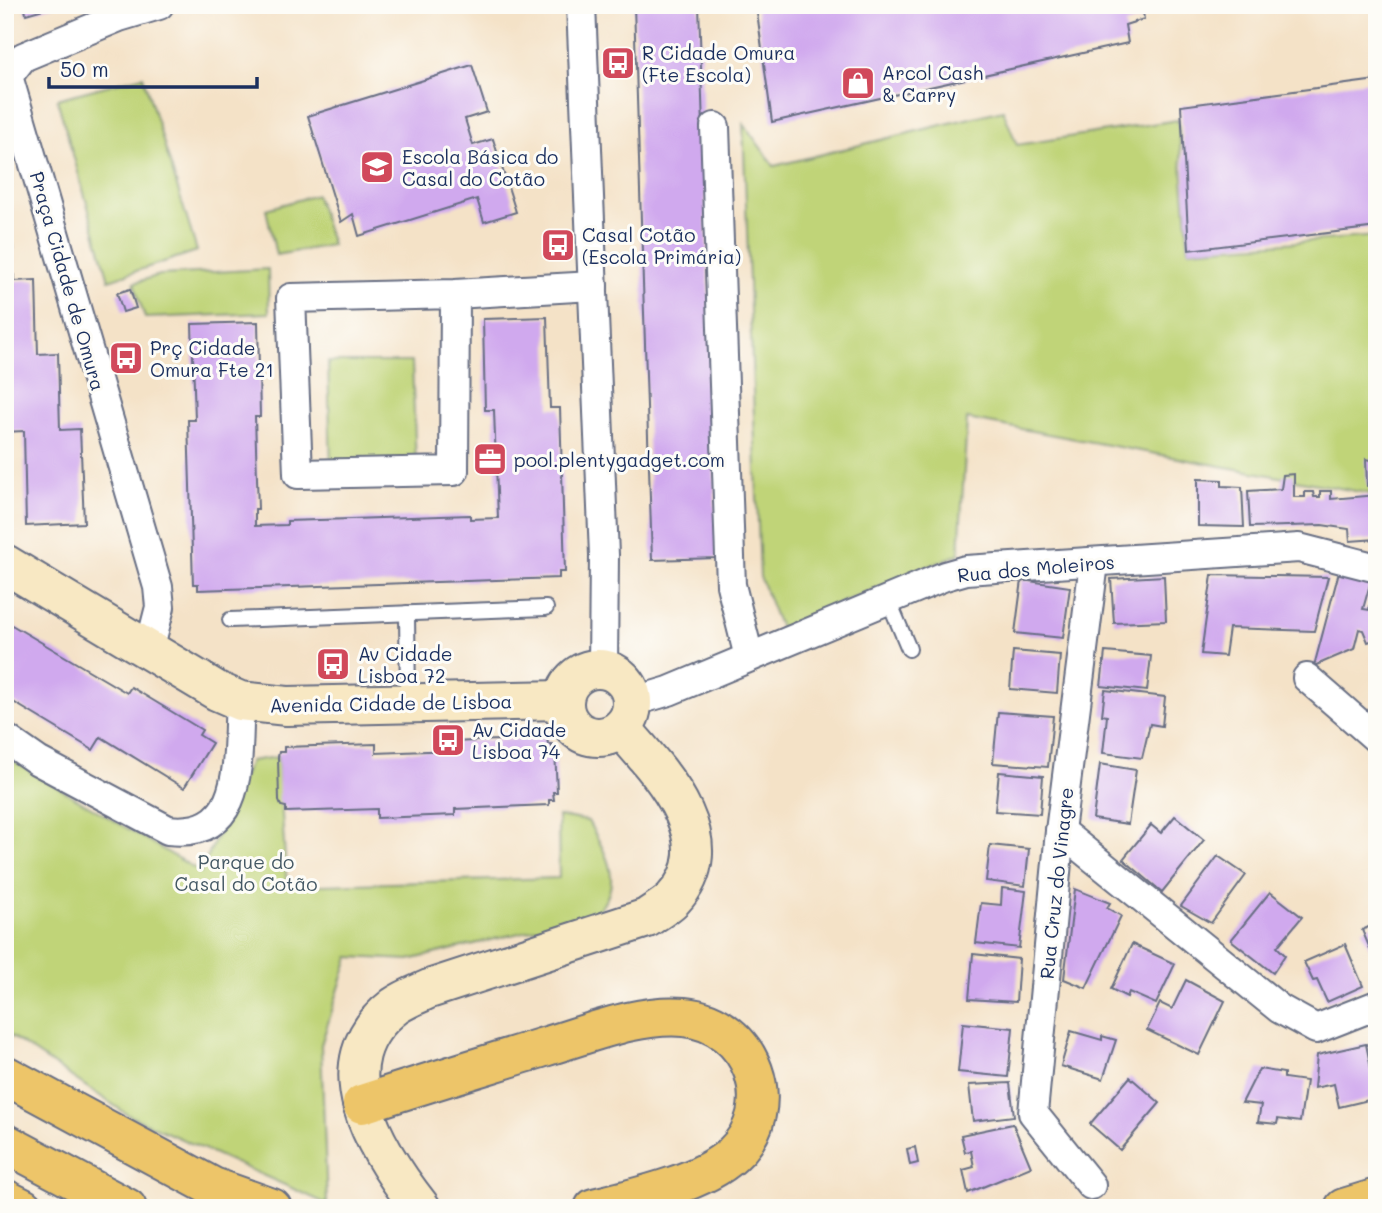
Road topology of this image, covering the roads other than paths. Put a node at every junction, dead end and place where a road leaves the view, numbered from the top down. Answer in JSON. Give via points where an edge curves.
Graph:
{"nodes":[{"id":1,"x":159,"y":5,"type":"edge"},
{"id":2,"x":581,"y":5,"type":"edge"},
{"id":3,"x":126,"y":10,"type":"edge"},
{"id":4,"x":7,"y":71,"type":"edge"},
{"id":5,"x":715,"y":127,"type":"dead end"},
{"id":6,"x":593,"y":286,"type":"junction"},
{"id":7,"x":455,"y":294,"type":"junction"},
{"id":8,"x":1094,"y":563,"type":"junction"},
{"id":9,"x":5,"y":564,"type":"edge"},
{"id":10,"x":1377,"y":568,"type":"edge"},
{"id":11,"x":888,"y":599,"type":"junction"},
{"id":12,"x":546,"y":608,"type":"dead end"},
{"id":13,"x":407,"y":613,"type":"junction"},
{"id":14,"x":230,"y":620,"type":"dead end"},
{"id":15,"x":909,"y":649,"type":"dead end"},
{"id":16,"x":149,"y":650,"type":"junction"},
{"id":17,"x":749,"y":657,"type":"junction"},
{"id":18,"x":603,"y":668,"type":"junction"},
{"id":19,"x":1307,"y":678,"type":"dead end"},
{"id":20,"x":563,"y":700,"type":"junction"},
{"id":21,"x":240,"y":701,"type":"junction"},
{"id":22,"x":408,"y":704,"type":"junction"},
{"id":23,"x":626,"y":715,"type":"junction"},
{"id":24,"x":5,"y":738,"type":"edge"},
{"id":25,"x":1377,"y":739,"type":"edge"},
{"id":26,"x":1060,"y":831,"type":"junction"},
{"id":27,"x":1377,"y":1005,"type":"edge"},
{"id":28,"x":5,"y":1075,"type":"edge"},
{"id":29,"x":362,"y":1104,"type":"junction"},
{"id":30,"x":5,"y":1143,"type":"edge"},
{"id":31,"x":1091,"y":1185,"type":"dead end"},
{"id":32,"x":1377,"y":1198,"type":"edge"},
{"id":33,"x":5,"y":1199,"type":"edge"},
{"id":34,"x":23,"y":1208,"type":"edge"},
{"id":35,"x":127,"y":1208,"type":"edge"},
{"id":36,"x":272,"y":1208,"type":"edge"},
{"id":37,"x":421,"y":1208,"type":"edge"},
{"id":38,"x":594,"y":1208,"type":"edge"},
{"id":39,"x":1344,"y":1208,"type":"edge"}],
"edges":[{"from":1,"to":3,"type":"street","name":"Praça Cidade de Omura"},
{"from":2,"to":6,"type":"street"},
{"from":3,"to":4,"type":"street","name":"Praça Cidade de Omura","via":[[23,57]]},
{"from":4,"to":16,"type":"street","name":"Praça Cidade de Omura","via":[[158,587],[160,607]]},
{"from":5,"to":17,"type":"street","via":[[731,585]]},
{"from":6,"to":7,"type":"street"},
{"from":6,"to":18,"type":"street","via":[[604,555]]},
{"from":7,"to":7,"type":"street","via":[[291,298],[298,474],[454,471]]},
{"from":8,"to":10,"type":"street","name":"Rua dos Moleiros","via":[[1299,548]]},
{"from":8,"to":11,"type":"street","name":"Rua dos Moleiros","via":[[966,570]]},
{"from":8,"to":26,"type":"street","name":"Rua Cruz do Vinagre"},
{"from":9,"to":16,"type":"street","name":"Avenida Cidade de Lisboa"},
{"from":11,"to":15,"type":"lane"},
{"from":11,"to":17,"type":"street","name":"Rua dos Moleiros"},
{"from":12,"to":13,"type":"lane"},
{"from":13,"to":14,"type":"lane"},
{"from":13,"to":22,"type":"lane"},
{"from":16,"to":21,"type":"street","name":"Avenida Cidade de Lisboa"},
{"from":17,"to":23,"type":"street","name":"Rua dos Moleiros"},
{"from":18,"to":20,"type":"street","via":[[591,668],[572,680]]},
{"from":18,"to":23,"type":"street","via":[[624,680]]},
{"from":19,"to":25,"type":"street"},
{"from":20,"to":22,"type":"street","name":"Avenida Cidade de Lisboa"},
{"from":20,"to":23,"type":"street","via":[[568,720],[582,734],[602,737]]},
{"from":21,"to":22,"type":"street","name":"Avenida Cidade de Lisboa","via":[[287,706]]},
{"from":21,"to":24,"type":"street","via":[[229,804],[211,825],[187,832],[168,830],[38,761]]},
{"from":23,"to":29,"type":"street","via":[[687,819],[694,852],[688,877],[673,899],[647,918],[429,989],[396,1005],[361,1048],[356,1070]]},
{"from":26,"to":27,"type":"street","via":[[1280,1009],[1316,1029]]},
{"from":26,"to":31,"type":"street","name":"Rua Cruz do Vinagre","via":[[1033,1113]]},
{"from":28,"to":36,"type":"highway","via":[[213,1187]]},
{"from":29,"to":37,"type":"street","via":[[395,1175]]},
{"from":29,"to":38,"type":"highway","via":[[624,1024],[660,1017],[710,1021],[744,1051],[754,1071],[758,1093],[748,1137],[732,1155],[696,1177]]},
{"from":30,"to":35,"type":"highway"},
{"from":32,"to":39,"type":"highway"},
{"from":33,"to":34,"type":"highway"}]}
